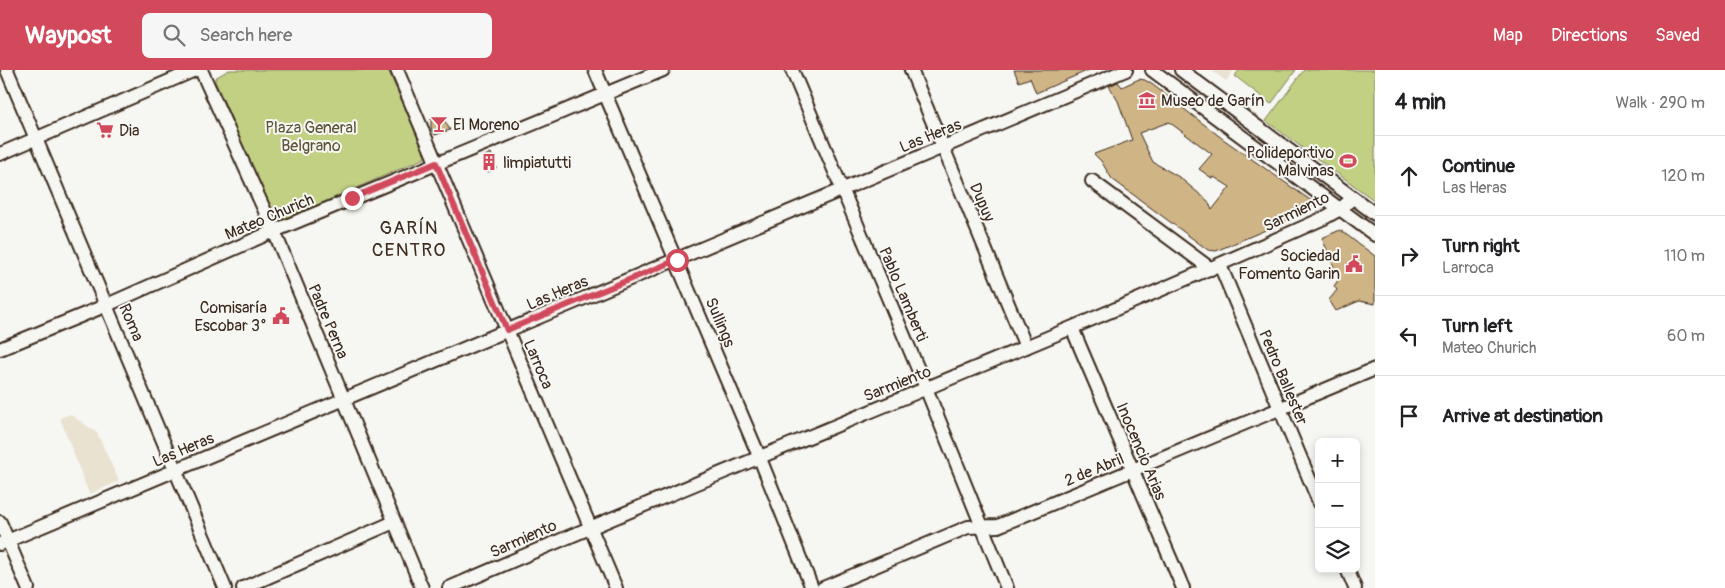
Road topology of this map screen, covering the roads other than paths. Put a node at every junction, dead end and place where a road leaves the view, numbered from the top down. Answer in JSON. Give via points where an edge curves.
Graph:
{"nodes":[{"id":1,"x":7,"y":70,"type":"edge"},
{"id":2,"x":195,"y":70,"type":"edge"},
{"id":3,"x":201,"y":70,"type":"edge"},
{"id":4,"x":397,"y":70,"type":"edge"},
{"id":5,"x":595,"y":70,"type":"edge"},
{"id":6,"x":663,"y":70,"type":"edge"},
{"id":7,"x":792,"y":70,"type":"edge"},
{"id":8,"x":911,"y":70,"type":"edge"},
{"id":9,"x":1126,"y":70,"type":"edge"},
{"id":10,"x":1152,"y":70,"type":"edge"},
{"id":11,"x":1181,"y":70,"type":"edge"},
{"id":12,"x":605,"y":95,"type":"junction"},
{"id":13,"x":35,"y":139,"type":"junction"},
{"id":14,"x":943,"y":148,"type":"junction"},
{"id":15,"x":0,"y":154,"type":"edge"},
{"id":16,"x":436,"y":163,"type":"junction"},
{"id":17,"x":1092,"y":181,"type":"dead end"},
{"id":18,"x":842,"y":189,"type":"junction"},
{"id":19,"x":1353,"y":198,"type":"junction"},
{"id":20,"x":1340,"y":209,"type":"junction"},
{"id":21,"x":1375,"y":214,"type":"edge"},
{"id":22,"x":274,"y":231,"type":"junction"},
{"id":23,"x":1375,"y":235,"type":"edge"},
{"id":24,"x":677,"y":260,"type":"junction"},
{"id":25,"x":1215,"y":267,"type":"junction"},
{"id":26,"x":107,"y":305,"type":"junction"},
{"id":27,"x":1072,"y":328,"type":"junction"},
{"id":28,"x":507,"y":330,"type":"junction"},
{"id":29,"x":1026,"y":347,"type":"junction"},
{"id":30,"x":0,"y":349,"type":"edge"},
{"id":31,"x":1375,"y":369,"type":"edge"},
{"id":32,"x":926,"y":388,"type":"junction"},
{"id":33,"x":344,"y":398,"type":"junction"},
{"id":34,"x":1280,"y":409,"type":"junction"},
{"id":35,"x":759,"y":456,"type":"junction"},
{"id":36,"x":176,"y":470,"type":"junction"},
{"id":37,"x":1133,"y":471,"type":"junction"},
{"id":38,"x":1315,"y":492,"type":"edge"},
{"id":39,"x":0,"y":522,"type":"edge"},
{"id":40,"x":394,"y":522,"type":"junction"},
{"id":41,"x":982,"y":526,"type":"junction"},
{"id":42,"x":589,"y":527,"type":"junction"},
{"id":43,"x":4,"y":542,"type":"edge"},
{"id":44,"x":1349,"y":573,"type":"edge"},
{"id":45,"x":28,"y":588,"type":"edge"},
{"id":46,"x":225,"y":588,"type":"edge"},
{"id":47,"x":243,"y":588,"type":"edge"},
{"id":48,"x":422,"y":588,"type":"edge"},
{"id":49,"x":449,"y":588,"type":"edge"},
{"id":50,"x":616,"y":588,"type":"edge"},
{"id":51,"x":812,"y":588,"type":"edge"},
{"id":52,"x":822,"y":588,"type":"edge"},
{"id":53,"x":1008,"y":588,"type":"edge"},
{"id":54,"x":1183,"y":588,"type":"edge"},
{"id":55,"x":1355,"y":588,"type":"edge"}],
"edges":[{"from":1,"to":13,"type":"street","name":"Roma"},
{"from":2,"to":13,"type":"street"},
{"from":3,"to":22,"type":"street","name":"Padre Perna"},
{"from":4,"to":16,"type":"street","name":"Larroca"},
{"from":5,"to":12,"type":"street","name":"Sullings"},
{"from":6,"to":12,"type":"street","name":"Mateo Churich"},
{"from":7,"to":18,"type":"street","name":"Pablo Lamberti"},
{"from":8,"to":14,"type":"street","name":"Dupuy"},
{"from":9,"to":14,"type":"street","name":"Las Heras"},
{"from":10,"to":20,"type":"street"},
{"from":11,"to":19,"type":"street"},
{"from":12,"to":16,"type":"street","name":"Mateo Churich"},
{"from":12,"to":24,"type":"street","name":"Sullings"},
{"from":13,"to":15,"type":"street"},
{"from":13,"to":26,"type":"street","name":"Roma"},
{"from":14,"to":18,"type":"street","name":"Las Heras"},
{"from":14,"to":29,"type":"street","name":"Dupuy"},
{"from":16,"to":22,"type":"street","name":"Mateo Churich"},
{"from":16,"to":28,"type":"street","name":"Larroca"},
{"from":17,"to":25,"type":"street"},
{"from":18,"to":24,"type":"street","name":"Las Heras"},
{"from":18,"to":32,"type":"street","name":"Pablo Lamberti"},
{"from":19,"to":20,"type":"street","name":"Sarmiento"},
{"from":19,"to":21,"type":"street"},
{"from":20,"to":23,"type":"street"},
{"from":20,"to":25,"type":"street","name":"Sarmiento"},
{"from":22,"to":26,"type":"street","name":"Mateo Churich"},
{"from":22,"to":33,"type":"street","name":"Padre Perna"},
{"from":24,"to":28,"type":"street","name":"Las Heras"},
{"from":24,"to":35,"type":"street","name":"Sullings"},
{"from":25,"to":27,"type":"street","name":"Sarmiento"},
{"from":25,"to":34,"type":"street","name":"Pedro Ballester"},
{"from":26,"to":30,"type":"street","name":"Mateo Churich"},
{"from":26,"to":36,"type":"street","name":"Roma"},
{"from":27,"to":29,"type":"street","name":"Sarmiento"},
{"from":27,"to":37,"type":"street","name":"Inocencio Arias"},
{"from":28,"to":33,"type":"street","name":"Las Heras"},
{"from":28,"to":42,"type":"street","name":"Larroca"},
{"from":29,"to":32,"type":"street","name":"Sarmiento"},
{"from":31,"to":34,"type":"street","name":"2 de Abril"},
{"from":32,"to":35,"type":"street","name":"Sarmiento"},
{"from":32,"to":41,"type":"street","name":"Pablo Lamberti"},
{"from":33,"to":36,"type":"street","name":"Las Heras"},
{"from":33,"to":40,"type":"street","name":"Padre Perna"},
{"from":34,"to":37,"type":"street","name":"2 de Abril"},
{"from":34,"to":38,"type":"street","name":"Pedro Ballester"},
{"from":35,"to":42,"type":"street","name":"Sarmiento"},
{"from":35,"to":51,"type":"street","name":"Sullings"},
{"from":36,"to":43,"type":"street","name":"Las Heras"},
{"from":36,"to":46,"type":"street","name":"Roma"},
{"from":37,"to":41,"type":"street","name":"2 de Abril","via":[[998,526]]},
{"from":37,"to":54,"type":"street","name":"Inocencio Arias"},
{"from":39,"to":43,"type":"street"},
{"from":40,"to":47,"type":"street"},
{"from":40,"to":48,"type":"street","name":"Padre Perna"},
{"from":41,"to":52,"type":"street","name":"2 de Abril","via":[[968,527]]},
{"from":41,"to":53,"type":"street","name":"Pablo Lamberti"},
{"from":42,"to":49,"type":"street","name":"Sarmiento"},
{"from":42,"to":50,"type":"street","name":"Larroca"},
{"from":43,"to":45,"type":"street"},
{"from":44,"to":55,"type":"street"}]}
